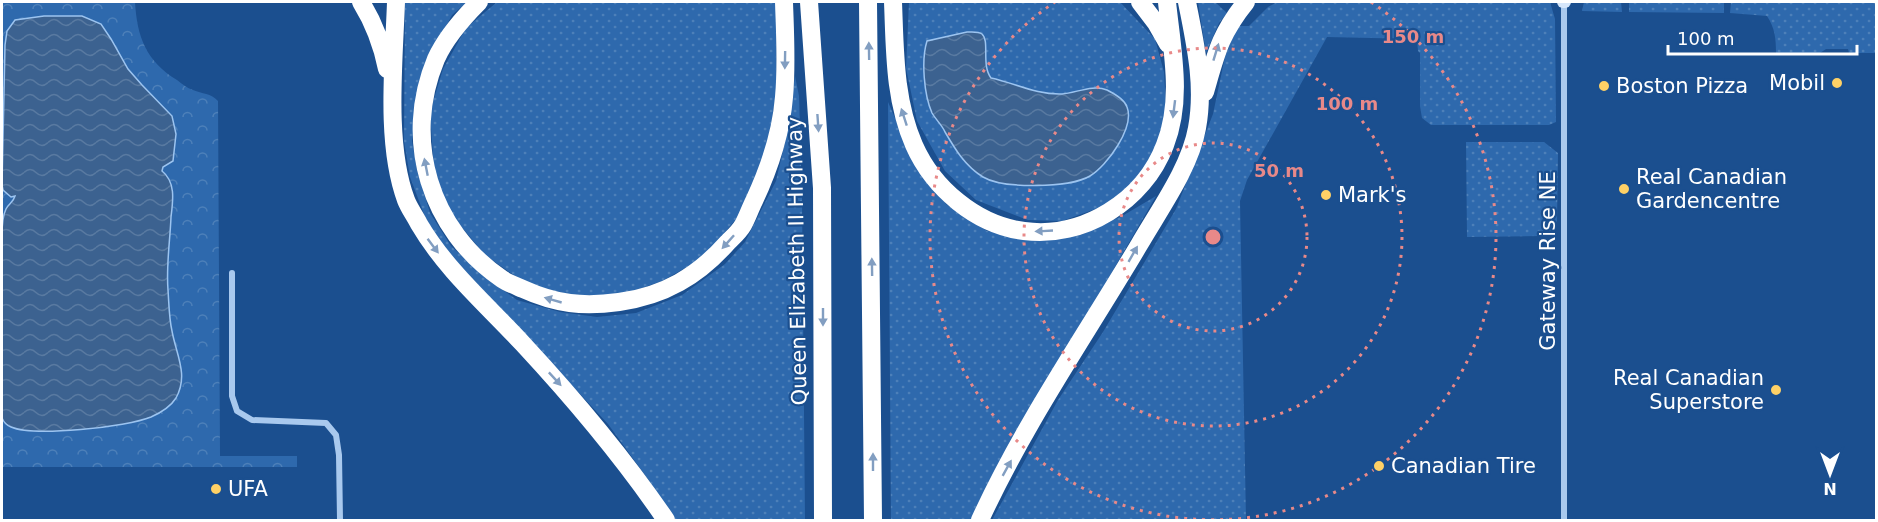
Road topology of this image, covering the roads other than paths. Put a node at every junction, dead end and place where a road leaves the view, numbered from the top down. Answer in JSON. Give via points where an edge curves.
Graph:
{"nodes":[{"id":1,"x":361,"y":2,"type":"edge"},
{"id":2,"x":396,"y":2,"type":"edge"},
{"id":3,"x":479,"y":2,"type":"edge"},
{"id":4,"x":784,"y":2,"type":"edge"},
{"id":5,"x":809,"y":2,"type":"edge"},
{"id":6,"x":868,"y":2,"type":"edge"},
{"id":7,"x":893,"y":2,"type":"edge"},
{"id":8,"x":1140,"y":2,"type":"edge"},
{"id":9,"x":1167,"y":2,"type":"edge"},
{"id":10,"x":1187,"y":2,"type":"edge"},
{"id":11,"x":1246,"y":2,"type":"edge"},
{"id":12,"x":1564,"y":2,"type":"edge"},
{"id":13,"x":1172,"y":51,"type":"junction"},
{"id":14,"x":1200,"y":108,"type":"junction"},
{"id":15,"x":393,"y":112,"type":"junction"},
{"id":16,"x":232,"y":273,"type":"dead end"},
{"id":17,"x":340,"y":520,"type":"edge"},
{"id":18,"x":666,"y":520,"type":"edge"},
{"id":19,"x":823,"y":520,"type":"edge"},
{"id":20,"x":873,"y":520,"type":"edge"},
{"id":21,"x":980,"y":520,"type":"edge"},
{"id":22,"x":1564,"y":520,"type":"edge"}],
"edges":[{"from":1,"to":15,"type":"highway","via":[[382,47]]},
{"from":2,"to":15,"type":"highway"},
{"from":4,"to":3,"type":"highway","one_way":true,"via":[[784,85],[779,130],[768,172],[742,226],[712,260],[677,285],[638,299],[594,306],[565,304],[503,280],[470,253],[449,227],[430,189],[421,143],[424,97],[436,58],[458,23]]},
{"from":5,"to":19,"type":"highway","name":"Queen Elizabeth II Highway","one_way":true,"via":[[822,188]]},
{"from":20,"to":6,"type":"highway","one_way":true},
{"from":13,"to":7,"type":"highway","one_way":true,"via":[[1176,76],[1170,130],[1158,160],[1141,185],[1104,216],[1068,229],[1025,231],[996,224],[969,210],[942,188],[923,163],[900,103]]},
{"from":8,"to":13,"type":"highway"},
{"from":9,"to":13,"type":"highway"},
{"from":10,"to":14,"type":"highway","via":[[1200,80]]},
{"from":14,"to":11,"type":"highway","one_way":true,"via":[[1218,45]]},
{"from":12,"to":22,"type":"street","name":"Gateway Rise NE"},
{"from":21,"to":14,"type":"highway","one_way":true,"via":[[1050,391],[1184,166],[1195,138]]},
{"from":15,"to":18,"type":"highway","one_way":true,"via":[[400,181],[406,202],[429,242],[583,409]]},
{"from":16,"to":17,"type":"street","via":[[232,396],[237,411],[252,420],[326,423],[336,435],[339,455]]}]}
